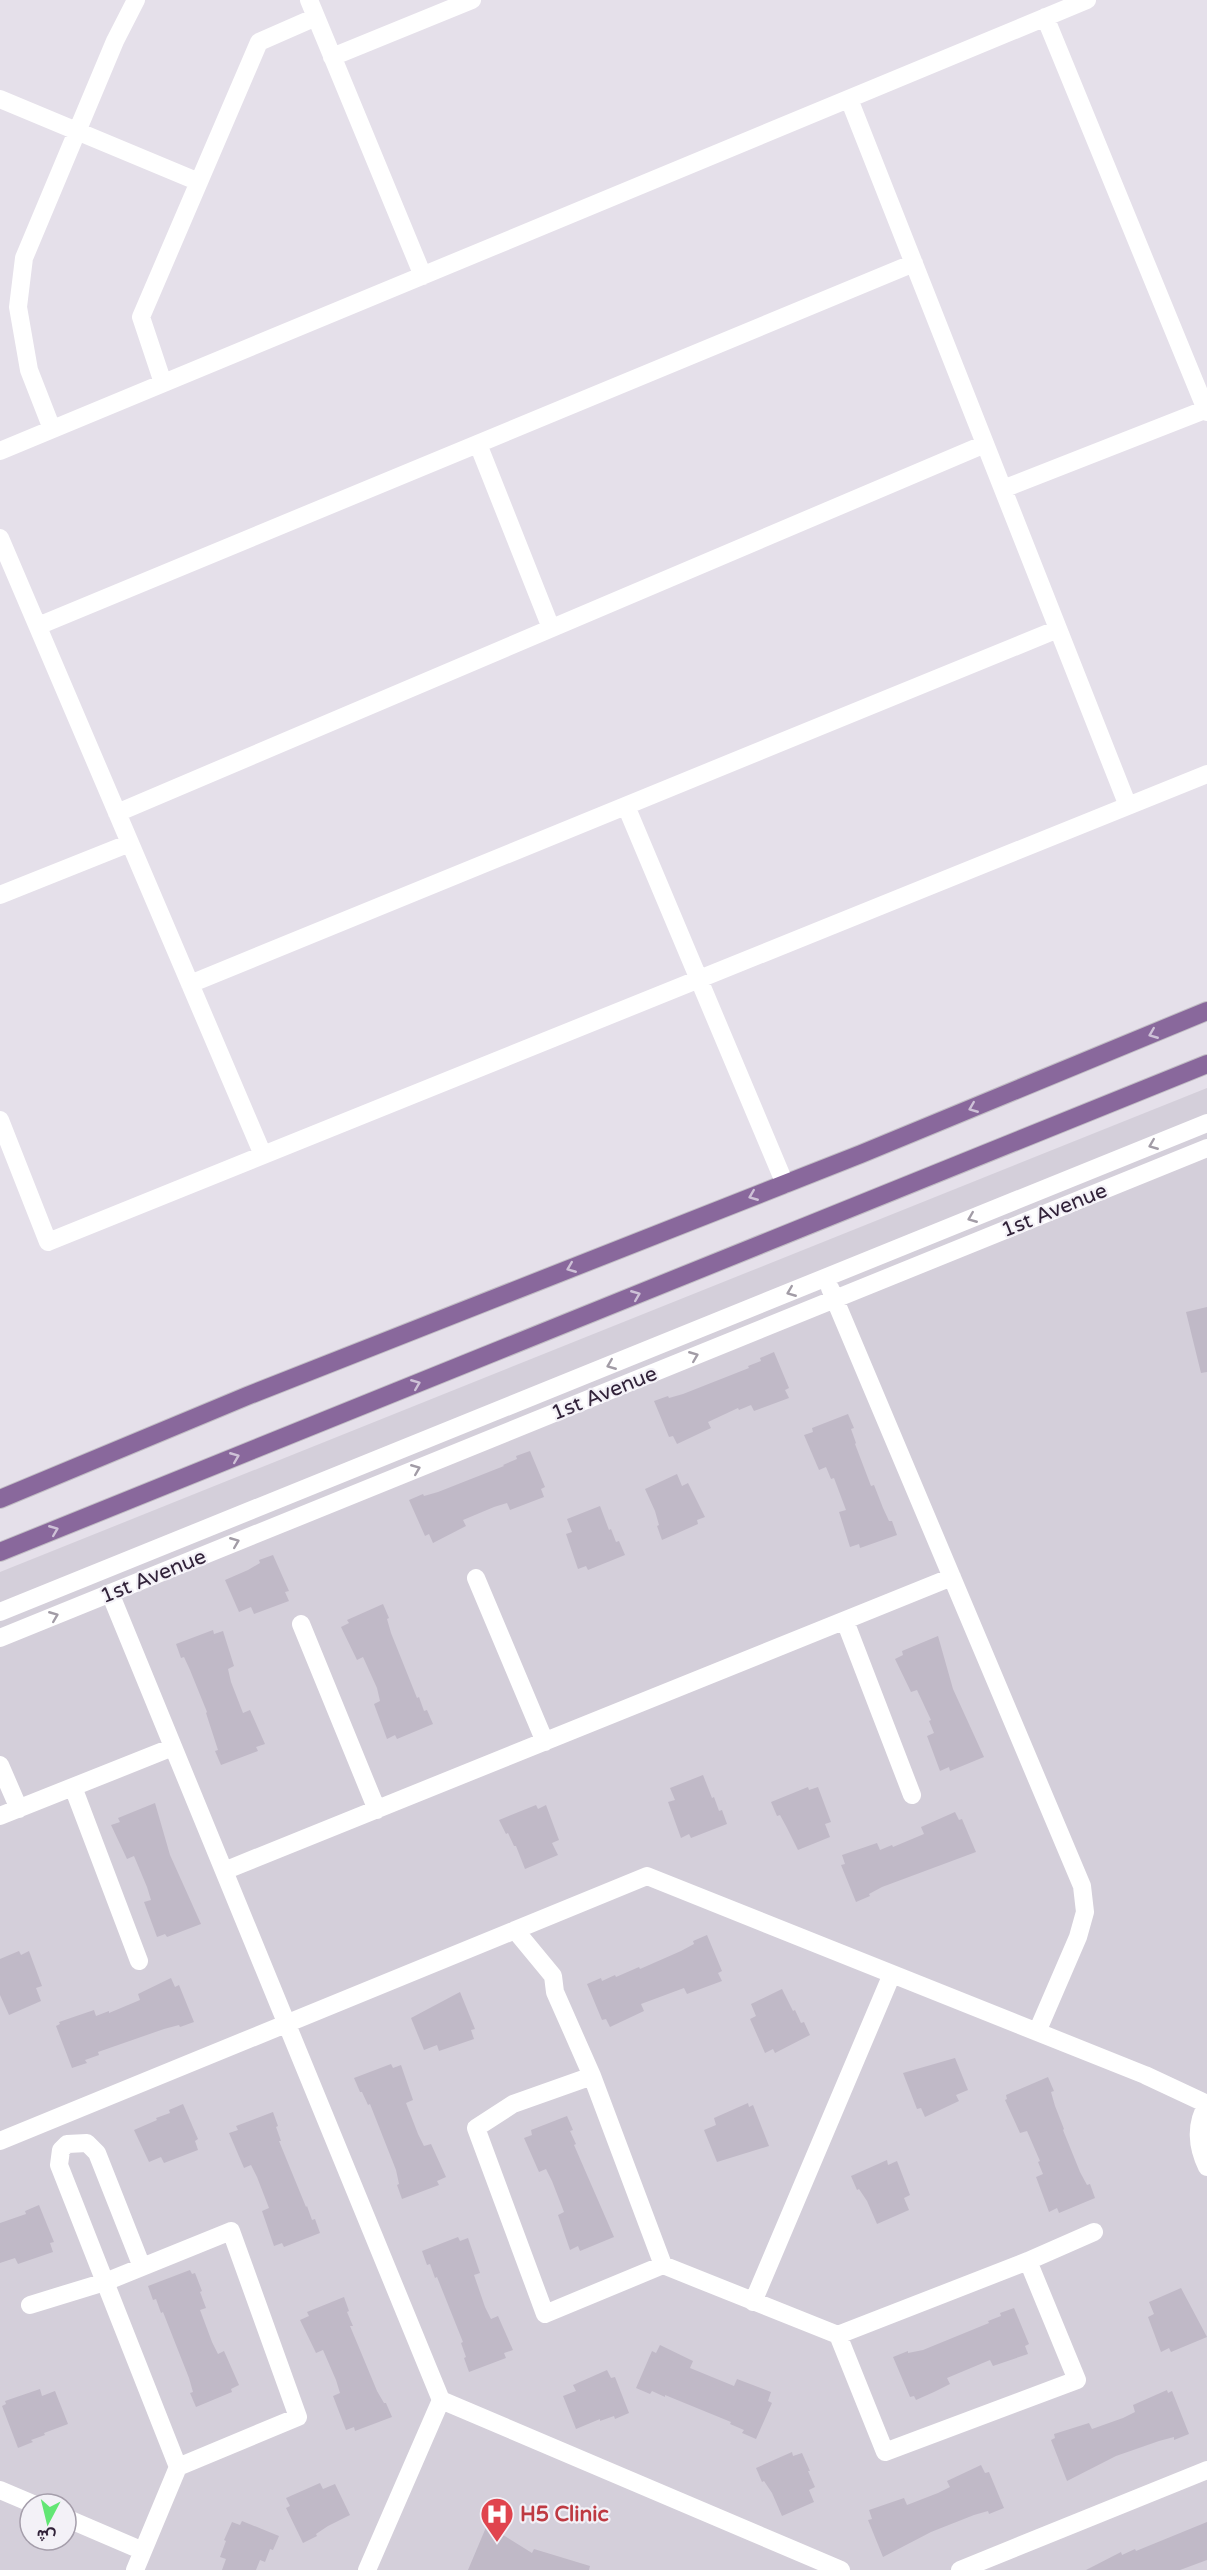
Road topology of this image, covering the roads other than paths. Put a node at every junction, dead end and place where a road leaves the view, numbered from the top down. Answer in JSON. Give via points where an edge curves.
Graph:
{"nodes":[{"id":1,"x":136,"y":0,"type":"edge"},
{"id":2,"x":472,"y":0,"type":"edge"},
{"id":3,"x":1087,"y":0,"type":"edge"},
{"id":4,"x":312,"y":8,"type":"edge"},
{"id":5,"x":1045,"y":17,"type":"junction"},
{"id":6,"x":332,"y":57,"type":"junction"},
{"id":7,"x":0,"y":99,"type":"edge"},
{"id":8,"x":849,"y":99,"type":"junction"},
{"id":9,"x":77,"y":131,"type":"junction"},
{"id":10,"x":199,"y":182,"type":"junction"},
{"id":11,"x":914,"y":262,"type":"junction"},
{"id":12,"x":423,"y":276,"type":"junction"},
{"id":13,"x":163,"y":383,"type":"junction"},
{"id":14,"x":1207,"y":410,"type":"edge"},
{"id":15,"x":52,"y":429,"type":"junction"},
{"id":16,"x":478,"y":444,"type":"junction"},
{"id":17,"x":986,"y":444,"type":"junction"},
{"id":18,"x":0,"y":451,"type":"edge"},
{"id":19,"x":1003,"y":489,"type":"junction"},
{"id":20,"x":0,"y":538,"type":"edge"},
{"id":21,"x":38,"y":626,"type":"junction"},
{"id":22,"x":551,"y":628,"type":"junction"},
{"id":23,"x":1058,"y":629,"type":"junction"},
{"id":24,"x":1207,"y":774,"type":"edge"},
{"id":25,"x":626,"y":806,"type":"junction"},
{"id":26,"x":1128,"y":806,"type":"junction"},
{"id":27,"x":117,"y":813,"type":"junction"},
{"id":28,"x":130,"y":843,"type":"junction"},
{"id":29,"x":0,"y":895,"type":"edge"},
{"id":30,"x":699,"y":979,"type":"junction"},
{"id":31,"x":190,"y":984,"type":"junction"},
{"id":32,"x":1207,"y":1011,"type":"edge"},
{"id":33,"x":1207,"y":1064,"type":"edge"},
{"id":34,"x":0,"y":1120,"type":"edge"},
{"id":35,"x":1207,"y":1123,"type":"edge"},
{"id":36,"x":1207,"y":1148,"type":"edge"},
{"id":37,"x":263,"y":1155,"type":"junction"},
{"id":38,"x":785,"y":1184,"type":"junction"},
{"id":39,"x":826,"y":1277,"type":"junction"},
{"id":40,"x":835,"y":1299,"type":"junction"},
{"id":41,"x":0,"y":1498,"type":"edge"},
{"id":42,"x":0,"y":1552,"type":"edge"},
{"id":43,"x":952,"y":1577,"type":"junction"},
{"id":44,"x":476,"y":1578,"type":"dead end"},
{"id":45,"x":110,"y":1593,"type":"junction"},
{"id":46,"x":0,"y":1612,"type":"edge"},
{"id":47,"x":845,"y":1621,"type":"junction"},
{"id":48,"x":301,"y":1624,"type":"dead end"},
{"id":49,"x":0,"y":1638,"type":"edge"},
{"id":50,"x":545,"y":1742,"type":"junction"},
{"id":51,"x":173,"y":1747,"type":"junction"},
{"id":52,"x":0,"y":1765,"type":"edge"},
{"id":53,"x":73,"y":1787,"type":"junction"},
{"id":54,"x":912,"y":1795,"type":"dead end"},
{"id":55,"x":19,"y":1809,"type":"junction"},
{"id":56,"x":376,"y":1810,"type":"junction"},
{"id":57,"x":0,"y":1816,"type":"edge"},
{"id":58,"x":224,"y":1871,"type":"junction"},
{"id":59,"x":515,"y":1930,"type":"junction"},
{"id":60,"x":139,"y":1961,"type":"dead end"},
{"id":61,"x":892,"y":1974,"type":"junction"},
{"id":62,"x":286,"y":2024,"type":"junction"},
{"id":63,"x":1037,"y":2032,"type":"junction"},
{"id":64,"x":592,"y":2076,"type":"junction"},
{"id":65,"x":1207,"y":2104,"type":"edge"},
{"id":66,"x":0,"y":2140,"type":"edge"},
{"id":67,"x":1207,"y":2167,"type":"edge"},
{"id":68,"x":1095,"y":2232,"type":"dead end"},
{"id":69,"x":1028,"y":2261,"type":"junction"},
{"id":70,"x":663,"y":2265,"type":"junction"},
{"id":71,"x":142,"y":2267,"type":"junction"},
{"id":72,"x":105,"y":2282,"type":"junction"},
{"id":73,"x":753,"y":2301,"type":"junction"},
{"id":74,"x":30,"y":2305,"type":"dead end"},
{"id":75,"x":838,"y":2335,"type":"junction"},
{"id":76,"x":441,"y":2400,"type":"junction"},
{"id":77,"x":178,"y":2467,"type":"junction"},
{"id":78,"x":1207,"y":2470,"type":"edge"},
{"id":79,"x":0,"y":2490,"type":"edge"},
{"id":80,"x":18,"y":2498,"type":"edge"},
{"id":81,"x":78,"y":2523,"type":"edge"},
{"id":82,"x":143,"y":2551,"type":"junction"},
{"id":83,"x":135,"y":2570,"type":"edge"},
{"id":84,"x":367,"y":2570,"type":"edge"},
{"id":85,"x":841,"y":2570,"type":"edge"},
{"id":86,"x":960,"y":2570,"type":"edge"}],
"edges":[{"from":1,"to":9,"type":"street"},
{"from":2,"to":6,"type":"street"},
{"from":3,"to":5,"type":"street"},
{"from":4,"to":6,"type":"street"},
{"from":4,"to":10,"type":"street","via":[[259,42]]},
{"from":5,"to":8,"type":"street"},
{"from":5,"to":14,"type":"street"},
{"from":6,"to":12,"type":"street"},
{"from":7,"to":9,"type":"street"},
{"from":8,"to":11,"type":"street"},
{"from":8,"to":12,"type":"street"},
{"from":9,"to":10,"type":"street"},
{"from":9,"to":15,"type":"street","via":[[24,258],[18,307],[29,370]]},
{"from":10,"to":13,"type":"street","via":[[141,317]]},
{"from":11,"to":16,"type":"street"},
{"from":11,"to":17,"type":"street"},
{"from":12,"to":13,"type":"street"},
{"from":13,"to":15,"type":"street"},
{"from":14,"to":19,"type":"street"},
{"from":15,"to":18,"type":"street"},
{"from":16,"to":21,"type":"street"},
{"from":16,"to":22,"type":"street"},
{"from":17,"to":19,"type":"street"},
{"from":17,"to":22,"type":"street"},
{"from":19,"to":23,"type":"street"},
{"from":20,"to":21,"type":"street"},
{"from":21,"to":27,"type":"street"},
{"from":22,"to":27,"type":"street"},
{"from":23,"to":25,"type":"street"},
{"from":23,"to":26,"type":"street"},
{"from":24,"to":26,"type":"street"},
{"from":25,"to":30,"type":"street"},
{"from":25,"to":31,"type":"street"},
{"from":26,"to":30,"type":"street"},
{"from":27,"to":28,"type":"street"},
{"from":28,"to":29,"type":"street"},
{"from":28,"to":31,"type":"street"},
{"from":30,"to":37,"type":"street"},
{"from":30,"to":38,"type":"street"},
{"from":31,"to":37,"type":"street"},
{"from":32,"to":38,"type":"main road","one_way":true},
{"from":42,"to":33,"type":"main road","one_way":true},
{"from":34,"to":37,"type":"street","via":[[48,1242]]},
{"from":35,"to":39,"type":"street","name":"1st Avenue","one_way":true},
{"from":36,"to":40,"type":"street","name":"1st Avenue"},
{"from":38,"to":41,"type":"main road","one_way":true},
{"from":39,"to":40,"type":"street"},
{"from":39,"to":46,"type":"street","name":"1st Avenue","one_way":true},
{"from":40,"to":43,"type":"street"},
{"from":45,"to":40,"type":"street","name":"1st Avenue","one_way":true},
{"from":43,"to":47,"type":"street"},
{"from":43,"to":63,"type":"street","via":[[1082,1886],[1085,1912],[1078,1936]]},
{"from":44,"to":50,"type":"street"},
{"from":49,"to":45,"type":"street","name":"1st Avenue","one_way":true},
{"from":45,"to":51,"type":"street"},
{"from":47,"to":50,"type":"street"},
{"from":47,"to":54,"type":"street"},
{"from":48,"to":56,"type":"street"},
{"from":50,"to":56,"type":"street"},
{"from":51,"to":53,"type":"street"},
{"from":51,"to":58,"type":"street"},
{"from":52,"to":55,"type":"street"},
{"from":53,"to":55,"type":"street"},
{"from":53,"to":60,"type":"street"},
{"from":55,"to":57,"type":"street"},
{"from":56,"to":58,"type":"street"},
{"from":58,"to":62,"type":"street"},
{"from":59,"to":61,"type":"street","via":[[647,1876]]},
{"from":59,"to":62,"type":"street"},
{"from":59,"to":64,"type":"street","via":[[553,1976],[555,1992]]},
{"from":61,"to":63,"type":"street"},
{"from":61,"to":73,"type":"street"},
{"from":62,"to":66,"type":"street"},
{"from":62,"to":76,"type":"street"},
{"from":63,"to":65,"type":"street"},
{"from":64,"to":70,"type":"street"},
{"from":64,"to":70,"type":"street","via":[[513,2104],[476,2128],[545,2314]]},
{"from":65,"to":67,"type":"street","via":[[1198,2136]]},
{"from":68,"to":69,"type":"street"},
{"from":69,"to":75,"type":"street"},
{"from":69,"to":75,"type":"street","via":[[1077,2380],[885,2452]]},
{"from":70,"to":73,"type":"street"},
{"from":71,"to":72,"type":"street"},
{"from":71,"to":72,"type":"street","via":[[97,2153],[87,2143],[67,2144],[61,2150],[59,2165]]},
{"from":71,"to":77,"type":"street","via":[[231,2231],[298,2417]]},
{"from":72,"to":74,"type":"street"},
{"from":72,"to":77,"type":"street"},
{"from":73,"to":75,"type":"street"},
{"from":76,"to":84,"type":"street"},
{"from":76,"to":85,"type":"street"},
{"from":77,"to":82,"type":"street"},
{"from":78,"to":86,"type":"street"},
{"from":79,"to":80,"type":"street"},
{"from":81,"to":82,"type":"street"},
{"from":82,"to":83,"type":"street"}]}
